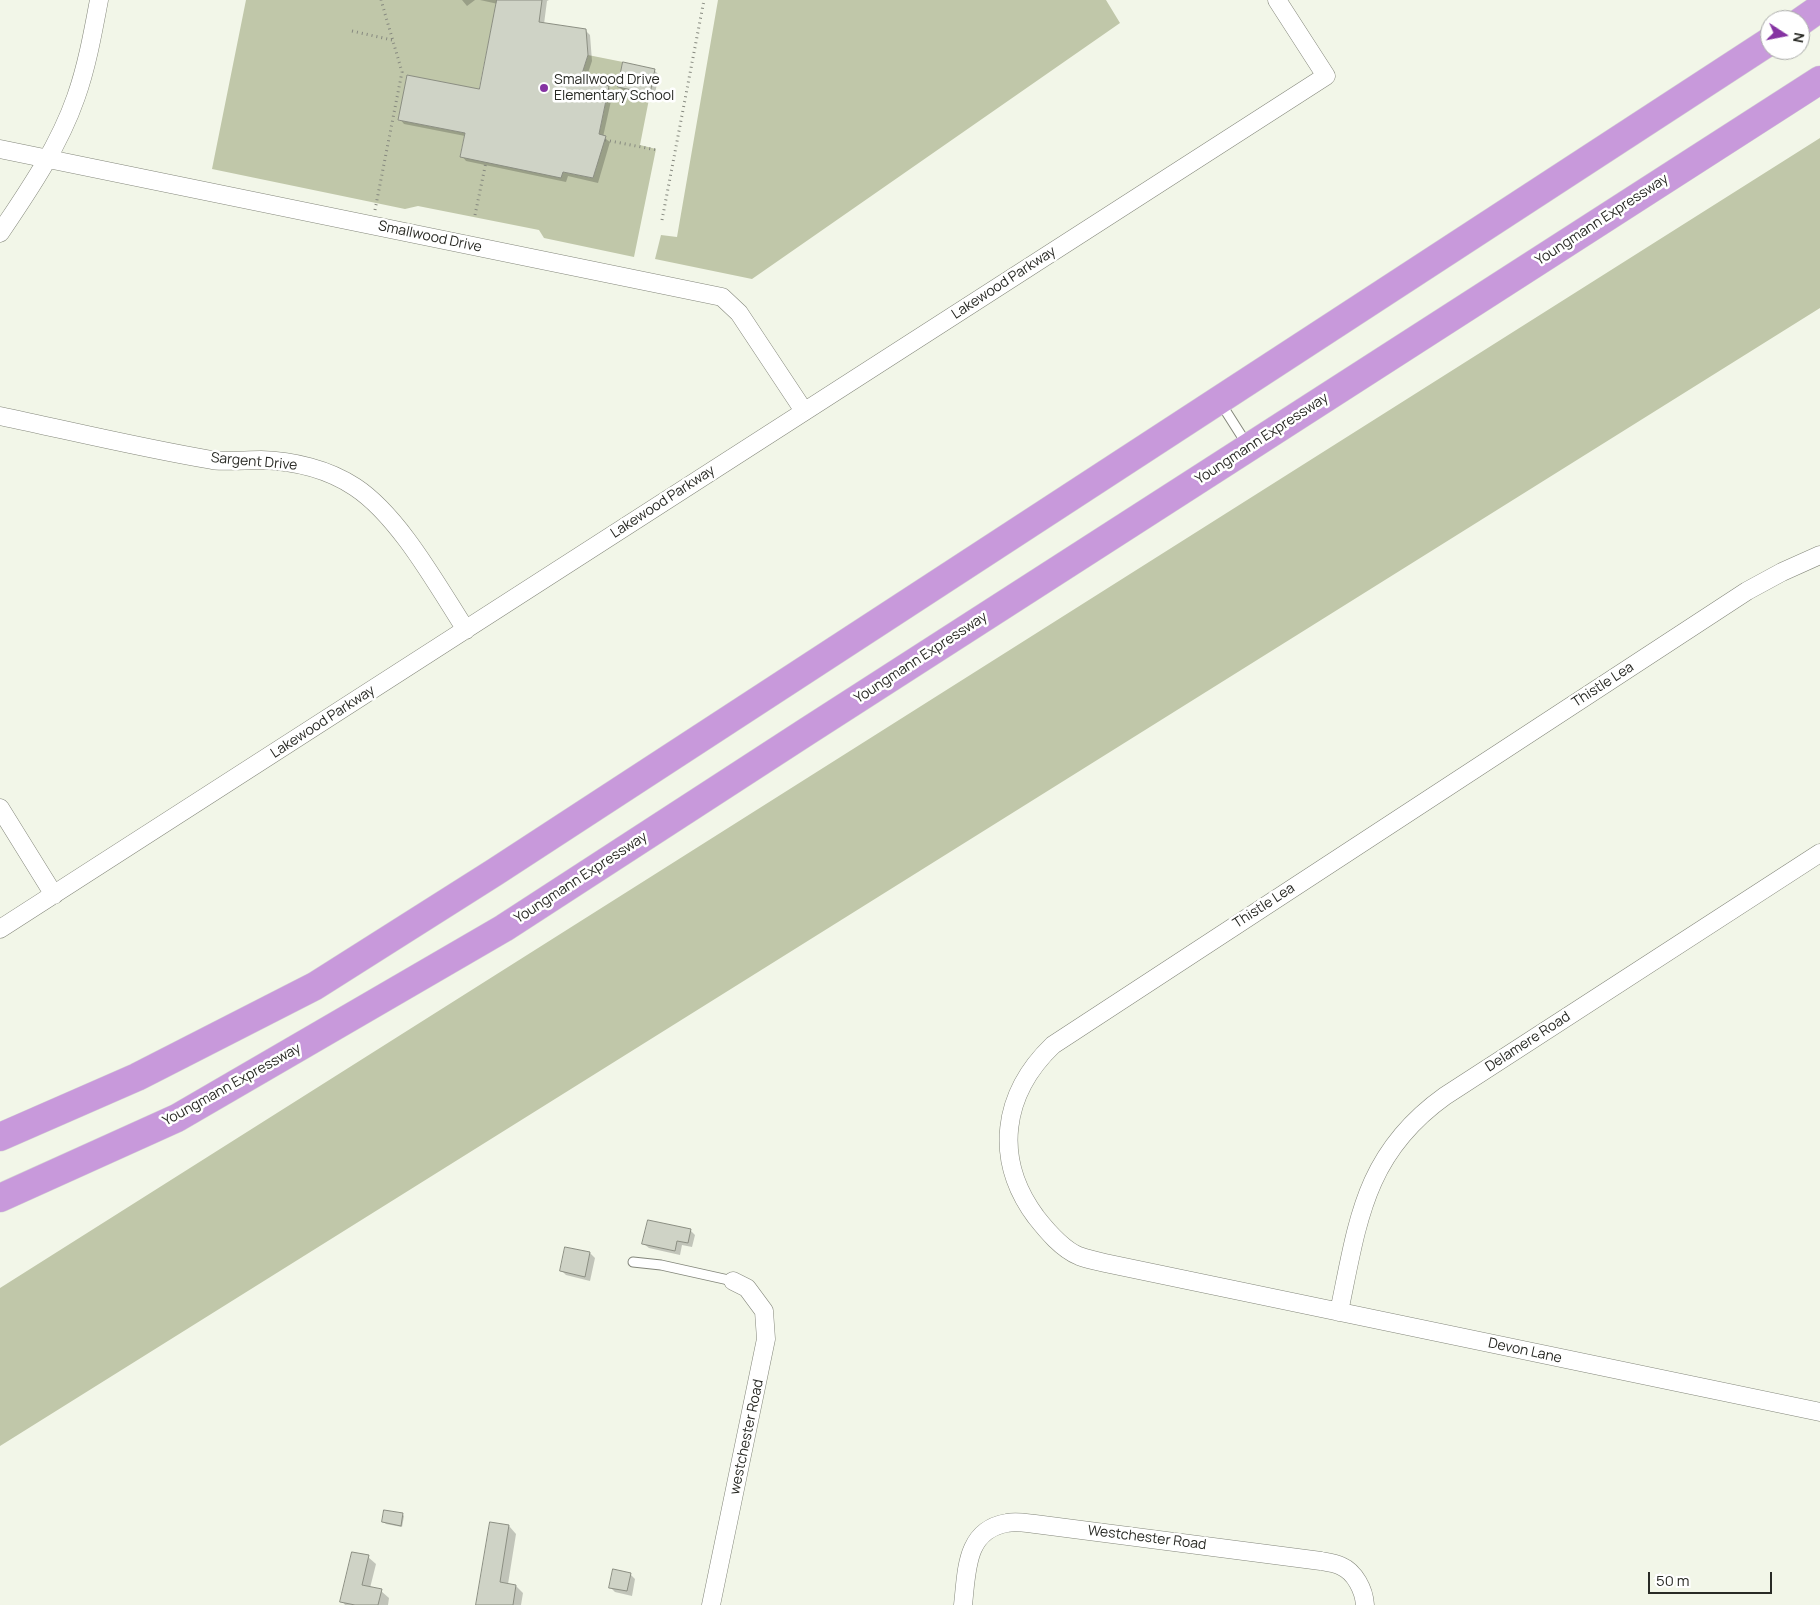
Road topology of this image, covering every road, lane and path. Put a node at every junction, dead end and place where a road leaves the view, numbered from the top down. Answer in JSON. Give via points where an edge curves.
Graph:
{"nodes":[{"id":1,"x":99,"y":0,"type":"edge"},
{"id":2,"x":380,"y":0,"type":"edge"},
{"id":3,"x":704,"y":0,"type":"edge"},
{"id":4,"x":1277,"y":0,"type":"edge"},
{"id":5,"x":352,"y":31,"type":"dead end"},
{"id":6,"x":392,"y":40,"type":"junction"},
{"id":7,"x":1760,"y":48,"type":"edge"},
{"id":8,"x":1820,"y":80,"type":"edge"},
{"id":9,"x":605,"y":140,"type":"dead end"},
{"id":10,"x":0,"y":149,"type":"edge"},
{"id":11,"x":657,"y":150,"type":"dead end"},
{"id":12,"x":48,"y":159,"type":"junction"},
{"id":13,"x":486,"y":162,"type":"dead end"},
{"id":14,"x":475,"y":215,"type":"dead end"},
{"id":15,"x":662,"y":220,"type":"dead end"},
{"id":16,"x":372,"y":225,"type":"junction"},
{"id":17,"x":0,"y":233,"type":"edge"},
{"id":18,"x":1219,"y":400,"type":"junction"},
{"id":19,"x":804,"y":412,"type":"junction"},
{"id":20,"x":0,"y":416,"type":"edge"},
{"id":21,"x":1249,"y":448,"type":"junction"},
{"id":22,"x":1820,"y":555,"type":"edge"},
{"id":23,"x":466,"y":630,"type":"junction"},
{"id":24,"x":0,"y":808,"type":"edge"},
{"id":25,"x":1820,"y":853,"type":"edge"},
{"id":26,"x":54,"y":895,"type":"junction"},
{"id":27,"x":0,"y":929,"type":"edge"},
{"id":28,"x":0,"y":1138,"type":"edge"},
{"id":29,"x":0,"y":1198,"type":"edge"},
{"id":30,"x":633,"y":1262,"type":"dead end"},
{"id":31,"x":734,"y":1281,"type":"joint"},
{"id":32,"x":1231,"y":1290,"type":"joint"},
{"id":33,"x":1339,"y":1312,"type":"junction"},
{"id":34,"x":1820,"y":1412,"type":"edge"},
{"id":35,"x":711,"y":1605,"type":"edge"},
{"id":36,"x":963,"y":1605,"type":"edge"},
{"id":37,"x":1364,"y":1605,"type":"edge"}],
"edges":[{"from":1,"to":12,"type":"street","via":[[76,98]]},
{"from":2,"to":6,"type":"path"},
{"from":3,"to":15,"type":"path"},
{"from":4,"to":19,"type":"street","name":"Lakewood Parkway","via":[[1326,76]]},
{"from":5,"to":6,"type":"path"},
{"from":6,"to":16,"type":"path","via":[[402,72]]},
{"from":7,"to":18,"type":"highway"},
{"from":8,"to":21,"type":"highway","name":"Youngmann Expressway"},
{"from":9,"to":11,"type":"path"},
{"from":10,"to":12,"type":"street","name":"Smallwood Drive"},
{"from":12,"to":16,"type":"street","name":"Smallwood Drive"},
{"from":12,"to":17,"type":"street"},
{"from":13,"to":14,"type":"path"},
{"from":16,"to":19,"type":"street","name":"Smallwood Drive","via":[[722,297],[739,313]]},
{"from":18,"to":21,"type":"lane"},
{"from":18,"to":28,"type":"highway","via":[[315,986],[137,1077]]},
{"from":19,"to":23,"type":"street","name":"Lakewood Parkway"},
{"from":20,"to":23,"type":"street","name":"Sargent Drive","via":[[214,460],[283,462],[336,476],[377,504],[398,528]]},
{"from":21,"to":29,"type":"highway","name":"Youngmann Expressway","via":[[504,928],[177,1118]]},
{"from":22,"to":32,"type":"street","name":"Thistle Lea","via":[[1747,591],[1120,1000],[1038,1059],[1016,1098],[1008,1141],[1017,1186],[1042,1225],[1078,1255]]},
{"from":23,"to":26,"type":"street","name":"Lakewood Parkway"},
{"from":24,"to":26,"type":"street"},
{"from":25,"to":33,"type":"street","name":"Delamere Road","via":[[1445,1096],[1408,1126],[1391,1147],[1370,1187],[1356,1228]]},
{"from":26,"to":27,"type":"street","name":"Lakewood Parkway"},
{"from":30,"to":31,"type":"lane"},
{"from":31,"to":35,"type":"street","name":"westchester Road","via":[[747,1288],[764,1310],[766,1339]]},
{"from":32,"to":33,"type":"street","name":"Devon Lane"},
{"from":33,"to":34,"type":"street","name":"Devon Lane"},
{"from":36,"to":37,"type":"street","name":"Westchester Road","via":[[970,1554],[976,1541],[994,1526],[1009,1522],[1321,1561],[1341,1566],[1351,1573],[1360,1585]]}]}
